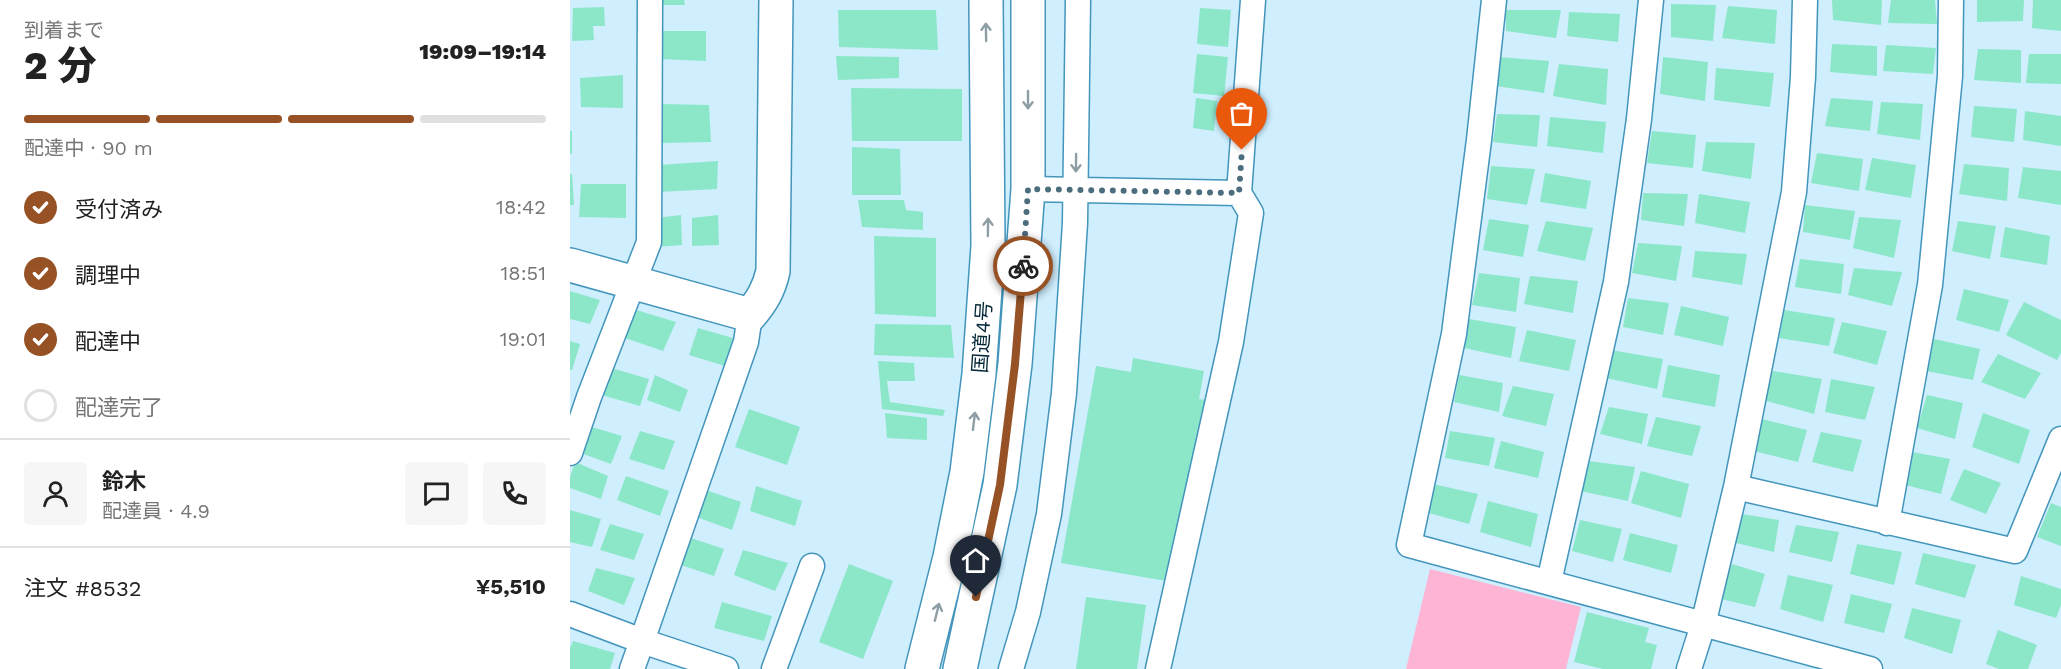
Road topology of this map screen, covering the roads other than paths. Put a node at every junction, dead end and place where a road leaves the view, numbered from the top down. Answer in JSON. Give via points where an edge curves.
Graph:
{"nodes":[{"id":1,"x":650,"y":0,"type":"edge"},
{"id":2,"x":776,"y":0,"type":"edge"},
{"id":3,"x":986,"y":0,"type":"edge"},
{"id":4,"x":1028,"y":0,"type":"edge"},
{"id":5,"x":1078,"y":0,"type":"edge"},
{"id":6,"x":1253,"y":0,"type":"edge"},
{"id":7,"x":1494,"y":0,"type":"edge"},
{"id":8,"x":1651,"y":0,"type":"edge"},
{"id":9,"x":1805,"y":0,"type":"edge"},
{"id":10,"x":1951,"y":0,"type":"edge"},
{"id":11,"x":1028,"y":189,"type":"junction"},
{"id":12,"x":1076,"y":191,"type":"junction"},
{"id":13,"x":1239,"y":193,"type":"junction"},
{"id":14,"x":570,"y":265,"type":"edge"},
{"id":15,"x":635,"y":283,"type":"junction"},
{"id":16,"x":750,"y":315,"type":"junction"},
{"id":17,"x":2061,"y":439,"type":"edge"},
{"id":18,"x":570,"y":453,"type":"edge"},
{"id":19,"x":1736,"y":487,"type":"junction"},
{"id":20,"x":1887,"y":523,"type":"junction"},
{"id":21,"x":812,"y":566,"type":"dead end"},
{"id":22,"x":1549,"y":582,"type":"junction"},
{"id":23,"x":570,"y":614,"type":"edge"},
{"id":24,"x":1702,"y":625,"type":"junction"},
{"id":25,"x":642,"y":640,"type":"junction"},
{"id":26,"x":1835,"y":665,"type":"edge"},
{"id":27,"x":632,"y":669,"type":"edge"},
{"id":28,"x":726,"y":669,"type":"edge"},
{"id":29,"x":774,"y":669,"type":"edge"},
{"id":30,"x":922,"y":669,"type":"edge"},
{"id":31,"x":960,"y":669,"type":"edge"},
{"id":32,"x":1011,"y":669,"type":"edge"},
{"id":33,"x":1158,"y":669,"type":"edge"},
{"id":34,"x":1689,"y":669,"type":"edge"},
{"id":35,"x":1869,"y":669,"type":"edge"}],
"edges":[{"from":1,"to":15,"type":"street","via":[[649,242]]},
{"from":2,"to":16,"type":"main road","via":[[773,271],[770,285]]},
{"from":30,"to":3,"type":"main road","name":"国道4号","one_way":true,"via":[[967,472],[979,374],[988,246]]},
{"from":4,"to":11,"type":"main road","name":"国道4号","one_way":true},
{"from":5,"to":12,"type":"street","one_way":true},
{"from":6,"to":13,"type":"street"},
{"from":7,"to":22,"type":"street","via":[[1454,334],[1409,544]]},
{"from":8,"to":22,"type":"street","via":[[1640,119],[1616,282]]},
{"from":9,"to":19,"type":"street","via":[[1794,192]]},
{"from":10,"to":20,"type":"street","via":[[1950,76],[1930,285]]},
{"from":11,"to":12,"type":"street"},
{"from":11,"to":31,"type":"main road","name":"国道4号","via":[[1015,364],[1000,485]]},
{"from":12,"to":13,"type":"street"},
{"from":12,"to":32,"type":"street","via":[[1064,393],[1050,503],[1028,612]]},
{"from":13,"to":33,"type":"street","via":[[1251,213],[1231,342]]},
{"from":14,"to":15,"type":"main road"},
{"from":15,"to":16,"type":"main road"},
{"from":15,"to":18,"type":"street"},
{"from":16,"to":25,"type":"street","via":[[746,342]]},
{"from":17,"to":20,"type":"street","via":[[2015,551]]},
{"from":19,"to":20,"type":"street"},
{"from":19,"to":24,"type":"street"},
{"from":21,"to":29,"type":"street"},
{"from":22,"to":24,"type":"street"},
{"from":23,"to":25,"type":"street"},
{"from":24,"to":26,"type":"street"},
{"from":24,"to":34,"type":"street"},
{"from":25,"to":27,"type":"street"},
{"from":25,"to":28,"type":"street"},
{"from":26,"to":35,"type":"street"}]}
